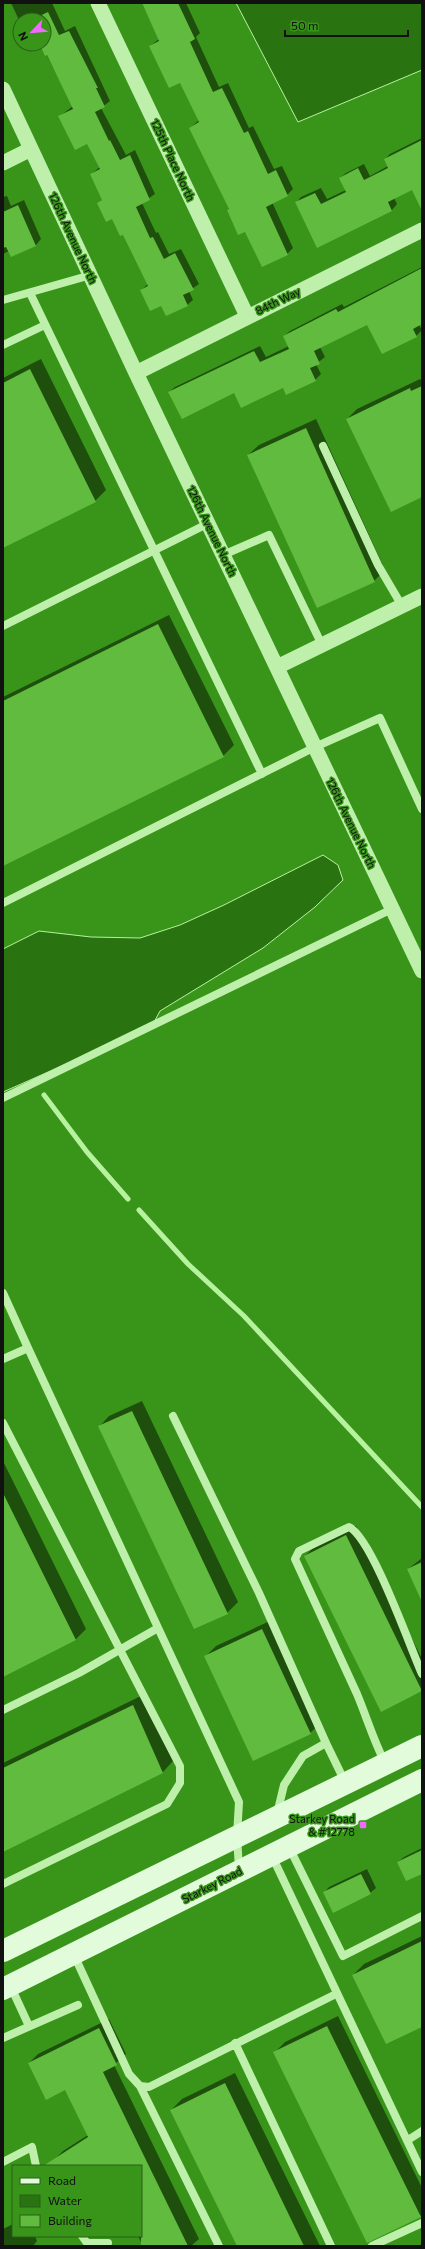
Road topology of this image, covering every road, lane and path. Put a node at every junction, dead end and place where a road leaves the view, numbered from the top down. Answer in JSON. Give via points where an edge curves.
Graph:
{"nodes":[{"id":1,"x":98,"y":3,"type":"edge"},
{"id":2,"x":3,"y":90,"type":"edge"},
{"id":3,"x":31,"y":150,"type":"junction"},
{"id":4,"x":3,"y":163,"type":"edge"},
{"id":5,"x":422,"y":230,"type":"edge"},
{"id":6,"x":91,"y":275,"type":"junction"},
{"id":7,"x":30,"y":293,"type":"junction"},
{"id":8,"x":3,"y":300,"type":"edge"},
{"id":9,"x":247,"y":316,"type":"junction"},
{"id":10,"x":45,"y":325,"type":"junction"},
{"id":11,"x":3,"y":345,"type":"edge"},
{"id":12,"x":136,"y":373,"type":"junction"},
{"id":13,"x":323,"y":446,"type":"dead end"},
{"id":14,"x":209,"y":523,"type":"junction"},
{"id":15,"x":154,"y":551,"type":"junction"},
{"id":16,"x":224,"y":555,"type":"junction"},
{"id":17,"x":422,"y":596,"type":"edge"},
{"id":18,"x":402,"y":606,"type":"junction"},
{"id":19,"x":3,"y":626,"type":"edge"},
{"id":20,"x":322,"y":645,"type":"junction"},
{"id":21,"x":277,"y":667,"type":"junction"},
{"id":22,"x":315,"y":747,"type":"junction"},
{"id":23,"x":262,"y":774,"type":"junction"},
{"id":24,"x":422,"y":809,"type":"edge"},
{"id":25,"x":3,"y":903,"type":"edge"},
{"id":26,"x":392,"y":909,"type":"junction"},
{"id":27,"x":422,"y":971,"type":"edge"},
{"id":28,"x":3,"y":1098,"type":"edge"},
{"id":29,"x":3,"y":1293,"type":"edge"},
{"id":30,"x":28,"y":1348,"type":"junction"},
{"id":31,"x":3,"y":1359,"type":"edge"},
{"id":32,"x":173,"y":1416,"type":"dead end"},
{"id":33,"x":3,"y":1423,"type":"edge"},
{"id":34,"x":158,"y":1628,"type":"junction"},
{"id":35,"x":120,"y":1650,"type":"junction"},
{"id":36,"x":422,"y":1674,"type":"edge"},
{"id":37,"x":3,"y":1710,"type":"edge"},
{"id":38,"x":326,"y":1743,"type":"junction"},
{"id":39,"x":422,"y":1746,"type":"edge"},
{"id":40,"x":385,"y":1764,"type":"junction"},
{"id":41,"x":422,"y":1780,"type":"edge"},
{"id":42,"x":345,"y":1783,"type":"junction"},
{"id":43,"x":276,"y":1817,"type":"junction"},
{"id":44,"x":237,"y":1836,"type":"junction"},
{"id":45,"x":280,"y":1851,"type":"junction"},
{"id":46,"x":239,"y":1871,"type":"junction"},
{"id":47,"x":3,"y":1884,"type":"edge"},
{"id":48,"x":422,"y":1916,"type":"edge"},
{"id":49,"x":3,"y":1951,"type":"edge"},
{"id":50,"x":73,"y":1954,"type":"junction"},
{"id":51,"x":7,"y":1988,"type":"edge"},
{"id":52,"x":336,"y":1994,"type":"junction"},
{"id":53,"x":78,"y":2005,"type":"dead end"},
{"id":54,"x":29,"y":2026,"type":"junction"},
{"id":55,"x":3,"y":2038,"type":"edge"},
{"id":56,"x":235,"y":2043,"type":"junction"},
{"id":57,"x":140,"y":2086,"type":"junction"},
{"id":58,"x":422,"y":2131,"type":"edge"},
{"id":59,"x":408,"y":2140,"type":"junction"},
{"id":60,"x":3,"y":2162,"type":"edge"},
{"id":61,"x":36,"y":2165,"type":"edge"},
{"id":62,"x":422,"y":2172,"type":"edge"},
{"id":63,"x":422,"y":2223,"type":"edge"},
{"id":64,"x":83,"y":2237,"type":"edge"},
{"id":65,"x":108,"y":2243,"type":"dead end"},
{"id":66,"x":219,"y":2246,"type":"edge"},
{"id":67,"x":331,"y":2246,"type":"edge"},
{"id":68,"x":372,"y":2246,"type":"edge"}],
"edges":[{"from":1,"to":9,"type":"street","name":"125th Place North"},
{"from":2,"to":3,"type":"street","name":"126th Avenue North"},
{"from":3,"to":4,"type":"street"},
{"from":3,"to":6,"type":"street","name":"126th Avenue North"},
{"from":5,"to":9,"type":"street","name":"84th Way"},
{"from":6,"to":7,"type":"lane"},
{"from":6,"to":12,"type":"street","name":"126th Avenue North"},
{"from":7,"to":8,"type":"lane"},
{"from":7,"to":10,"type":"lane"},
{"from":9,"to":12,"type":"street","name":"84th Way"},
{"from":10,"to":11,"type":"lane"},
{"from":10,"to":15,"type":"lane"},
{"from":12,"to":14,"type":"street","name":"126th Avenue North"},
{"from":13,"to":18,"type":"lane","via":[[378,565]]},
{"from":14,"to":15,"type":"lane"},
{"from":14,"to":16,"type":"street","name":"126th Avenue North"},
{"from":15,"to":19,"type":"lane"},
{"from":15,"to":23,"type":"lane"},
{"from":16,"to":20,"type":"lane","via":[[269,535]]},
{"from":16,"to":21,"type":"street","name":"126th Avenue North"},
{"from":17,"to":18,"type":"street"},
{"from":18,"to":20,"type":"street"},
{"from":20,"to":21,"type":"street"},
{"from":21,"to":22,"type":"street","name":"126th Avenue North"},
{"from":22,"to":23,"type":"lane"},
{"from":22,"to":24,"type":"lane","via":[[380,718]]},
{"from":22,"to":26,"type":"street","name":"126th Avenue North"},
{"from":23,"to":25,"type":"lane"},
{"from":26,"to":27,"type":"street","name":"126th Avenue North"},
{"from":26,"to":28,"type":"lane"},
{"from":29,"to":30,"type":"lane"},
{"from":30,"to":31,"type":"lane"},
{"from":30,"to":34,"type":"lane"},
{"from":32,"to":38,"type":"lane","via":[[259,1593]]},
{"from":33,"to":35,"type":"lane"},
{"from":34,"to":35,"type":"lane"},
{"from":34,"to":44,"type":"lane","via":[[239,1802]]},
{"from":35,"to":37,"type":"lane"},
{"from":35,"to":47,"type":"lane","via":[[180,1766],[180,1783],[167,1804]]},
{"from":36,"to":40,"type":"lane","via":[[385,1587],[355,1530],[349,1528],[299,1551],[295,1559],[366,1713],[371,1735]]},
{"from":38,"to":42,"type":"lane"},
{"from":38,"to":43,"type":"lane","via":[[303,1756],[284,1785]]},
{"from":39,"to":40,"type":"main road"},
{"from":40,"to":42,"type":"main road"},
{"from":41,"to":45,"type":"main road","name":"Starkey Road"},
{"from":42,"to":43,"type":"main road"},
{"from":43,"to":44,"type":"main road"},
{"from":44,"to":46,"type":"lane"},
{"from":44,"to":49,"type":"main road"},
{"from":45,"to":46,"type":"main road","name":"Starkey Road"},
{"from":45,"to":48,"type":"lane","via":[[343,1956]]},
{"from":45,"to":52,"type":"lane"},
{"from":46,"to":50,"type":"main road","name":"Starkey Road"},
{"from":50,"to":51,"type":"main road","name":"Starkey Road"},
{"from":50,"to":57,"type":"lane","via":[[129,2074]]},
{"from":51,"to":54,"type":"lane"},
{"from":52,"to":56,"type":"lane"},
{"from":52,"to":59,"type":"lane"},
{"from":53,"to":54,"type":"lane"},
{"from":54,"to":55,"type":"lane"},
{"from":56,"to":57,"type":"lane","via":[[149,2087]]},
{"from":56,"to":67,"type":"lane"},
{"from":57,"to":66,"type":"lane"},
{"from":58,"to":59,"type":"lane"},
{"from":59,"to":62,"type":"lane"},
{"from":60,"to":61,"type":"lane","via":[[32,2147]]},
{"from":63,"to":68,"type":"lane"},
{"from":64,"to":65,"type":"lane","via":[[87,2243]]}]}
